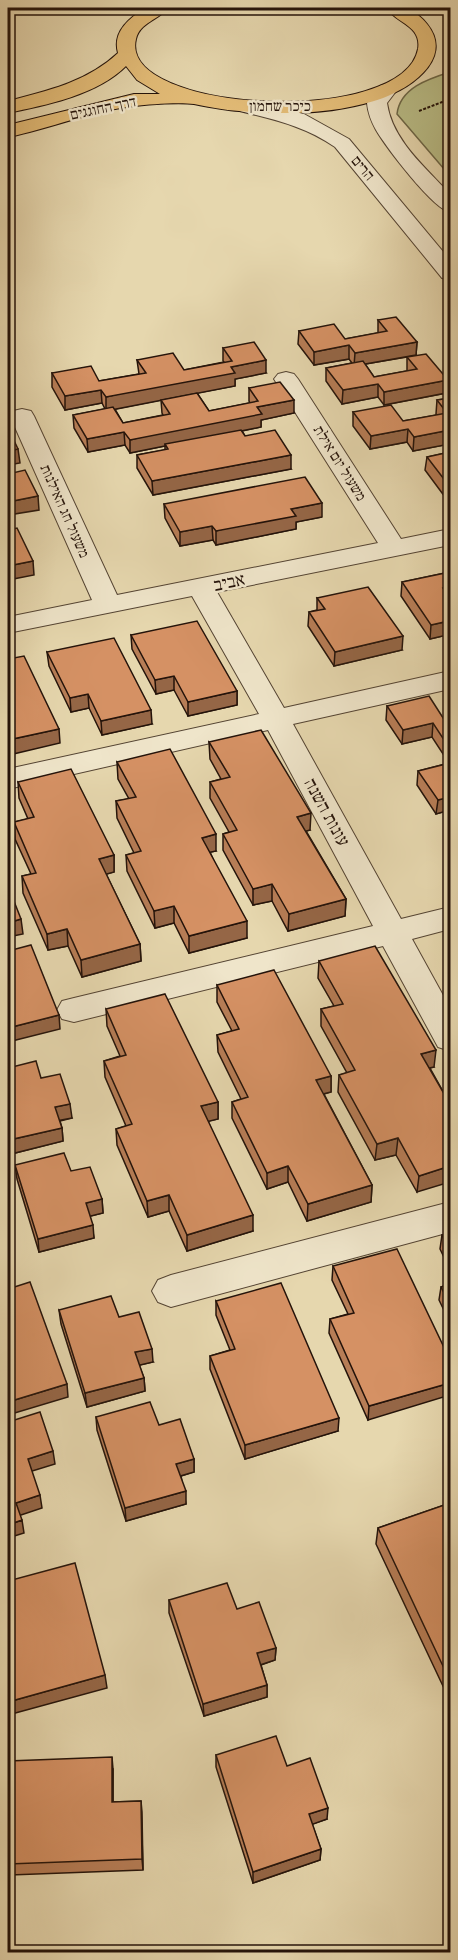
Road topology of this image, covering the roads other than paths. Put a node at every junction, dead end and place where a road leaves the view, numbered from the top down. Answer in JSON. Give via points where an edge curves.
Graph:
{"nodes":[{"id":1,"x":159,"y":8,"type":"edge"},
{"id":2,"x":402,"y":11,"type":"edge"},
{"id":3,"x":446,"y":25,"type":"dead end"},
{"id":4,"x":127,"y":54,"type":"junction"},
{"id":5,"x":446,"y":64,"type":"dead end"},
{"id":6,"x":416,"y":75,"type":"junction"},
{"id":7,"x":387,"y":90,"type":"junction"},
{"id":8,"x":201,"y":99,"type":"junction"},
{"id":9,"x":8,"y":107,"type":"edge"},
{"id":10,"x":247,"y":107,"type":"junction"},
{"id":11,"x":8,"y":131,"type":"edge"},
{"id":12,"x":450,"y":206,"type":"edge"},
{"id":13,"x":450,"y":273,"type":"edge"},
{"id":14,"x":286,"y":379,"type":"dead end"},
{"id":15,"x":22,"y":416,"type":"dead end"},
{"id":16,"x":450,"y":537,"type":"edge"},
{"id":17,"x":394,"y":548,"type":"junction"},
{"id":18,"x":201,"y":588,"type":"junction"},
{"id":19,"x":108,"y":606,"type":"junction"},
{"id":20,"x":8,"y":625,"type":"edge"},
{"id":21,"x":450,"y":680,"type":"edge"},
{"id":22,"x":275,"y":717,"type":"junction"},
{"id":23,"x":8,"y":779,"type":"edge"},
{"id":24,"x":450,"y":918,"type":"edge"},
{"id":25,"x":393,"y":932,"type":"junction"},
{"id":26,"x":74,"y":1010,"type":"dead end"},
{"id":27,"x":450,"y":1038,"type":"edge"},
{"id":28,"x":450,"y":1217,"type":"edge"},
{"id":29,"x":171,"y":1291,"type":"dead end"}],
"edges":[{"from":1,"to":4,"type":"highway","via":[[130,30]]},
{"from":2,"to":3,"type":"highway"},
{"from":2,"to":6,"type":"highway","via":[[424,28],[432,47],[425,66]]},
{"from":4,"to":8,"type":"highway","name":"כיכר שחמון","via":[[148,78]]},
{"from":4,"to":9,"type":"highway","name":"דרך החוגגים","via":[[94,81]]},
{"from":5,"to":6,"type":"highway","name":"כיכר שחמון"},
{"from":6,"to":7,"type":"highway","name":"כיכר שחמון"},
{"from":7,"to":10,"type":"highway","name":"כיכר שחמון","via":[[322,106]]},
{"from":7,"to":12,"type":"street","via":[[377,103],[379,119]]},
{"from":8,"to":10,"type":"highway","name":"כיכר שחמון"},
{"from":8,"to":11,"type":"highway","name":"דרך החוגגים","via":[[134,100]]},
{"from":10,"to":13,"type":"street","name":"הרים","via":[[296,117],[342,143]]},
{"from":14,"to":17,"type":"street","name":"משעול יום אילת"},
{"from":15,"to":19,"type":"street","name":"משעול חג האילנות"},
{"from":16,"to":17,"type":"street","name":"אביב"},
{"from":17,"to":18,"type":"street","name":"אביב"},
{"from":18,"to":19,"type":"street","name":"אביב"},
{"from":18,"to":22,"type":"street","name":"עונות השנה"},
{"from":19,"to":20,"type":"street","name":"אביב"},
{"from":21,"to":22,"type":"street"},
{"from":22,"to":23,"type":"street"},
{"from":22,"to":25,"type":"street","name":"עונות השנה"},
{"from":24,"to":25,"type":"street"},
{"from":25,"to":26,"type":"street"},
{"from":25,"to":27,"type":"street","name":"עונות השנה"},
{"from":28,"to":29,"type":"street"}]}
